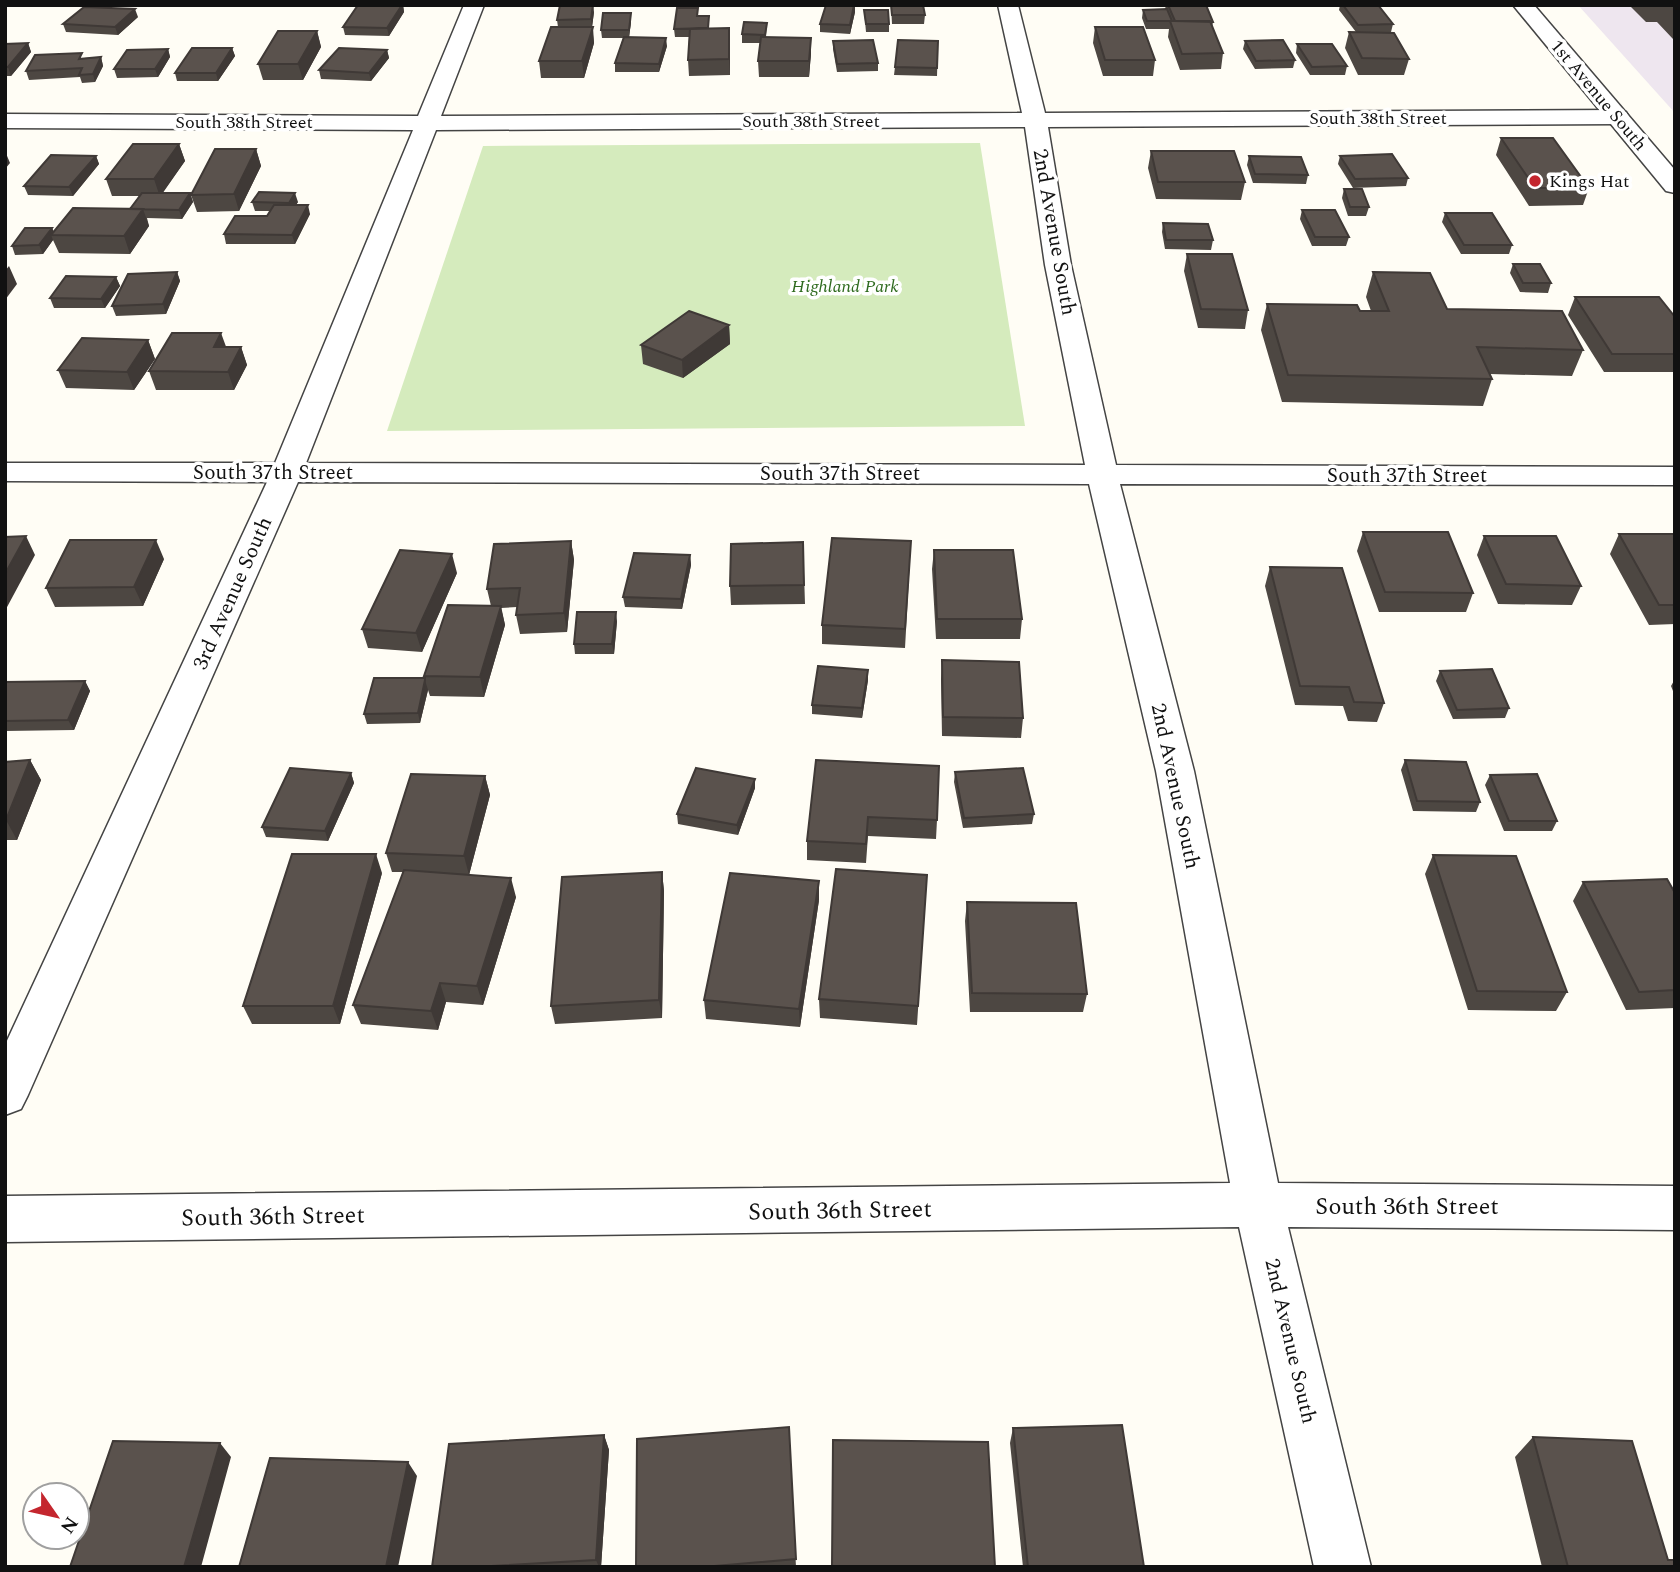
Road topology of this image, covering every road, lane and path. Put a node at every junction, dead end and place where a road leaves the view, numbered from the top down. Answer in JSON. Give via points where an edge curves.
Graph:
{"nodes":[{"id":1,"x":474,"y":5,"type":"edge"},
{"id":2,"x":1008,"y":5,"type":"edge"},
{"id":3,"x":1523,"y":5,"type":"edge"},
{"id":4,"x":1618,"y":117,"type":"junction"},
{"id":5,"x":1035,"y":119,"type":"junction"},
{"id":6,"x":5,"y":121,"type":"edge"},
{"id":7,"x":427,"y":123,"type":"junction"},
{"id":8,"x":1675,"y":186,"type":"edge"},
{"id":9,"x":5,"y":472,"type":"edge"},
{"id":10,"x":287,"y":472,"type":"junction"},
{"id":11,"x":1102,"y":473,"type":"junction"},
{"id":12,"x":1675,"y":476,"type":"edge"},
{"id":13,"x":5,"y":1096,"type":"edge"},
{"id":14,"x":1258,"y":1205,"type":"junction"},
{"id":15,"x":1675,"y":1208,"type":"edge"},
{"id":16,"x":5,"y":1219,"type":"edge"},
{"id":17,"x":1343,"y":1567,"type":"edge"}],
"edges":[{"from":1,"to":7,"type":"street","name":"3rd Avenue South"},
{"from":2,"to":5,"type":"street","name":"2nd Avenue South"},
{"from":3,"to":4,"type":"street","name":"1st Avenue South"},
{"from":4,"to":5,"type":"street","name":"South 38th Street"},
{"from":4,"to":8,"type":"street","name":"1st Avenue South"},
{"from":5,"to":7,"type":"street","name":"South 38th Street"},
{"from":5,"to":11,"type":"street","name":"2nd Avenue South","via":[[1058,265]]},
{"from":6,"to":7,"type":"street","name":"South 38th Street"},
{"from":7,"to":10,"type":"street","name":"3rd Avenue South"},
{"from":9,"to":10,"type":"street","name":"South 37th Street"},
{"from":10,"to":11,"type":"street","name":"South 37th Street"},
{"from":10,"to":13,"type":"street","name":"3rd Avenue South"},
{"from":11,"to":12,"type":"street","name":"South 37th Street"},
{"from":11,"to":14,"type":"street","name":"2nd Avenue South","via":[[1175,771]]},
{"from":14,"to":15,"type":"street","name":"South 36th Street"},
{"from":14,"to":16,"type":"street","name":"South 36th Street"},
{"from":14,"to":17,"type":"street","name":"2nd Avenue South"}]}
